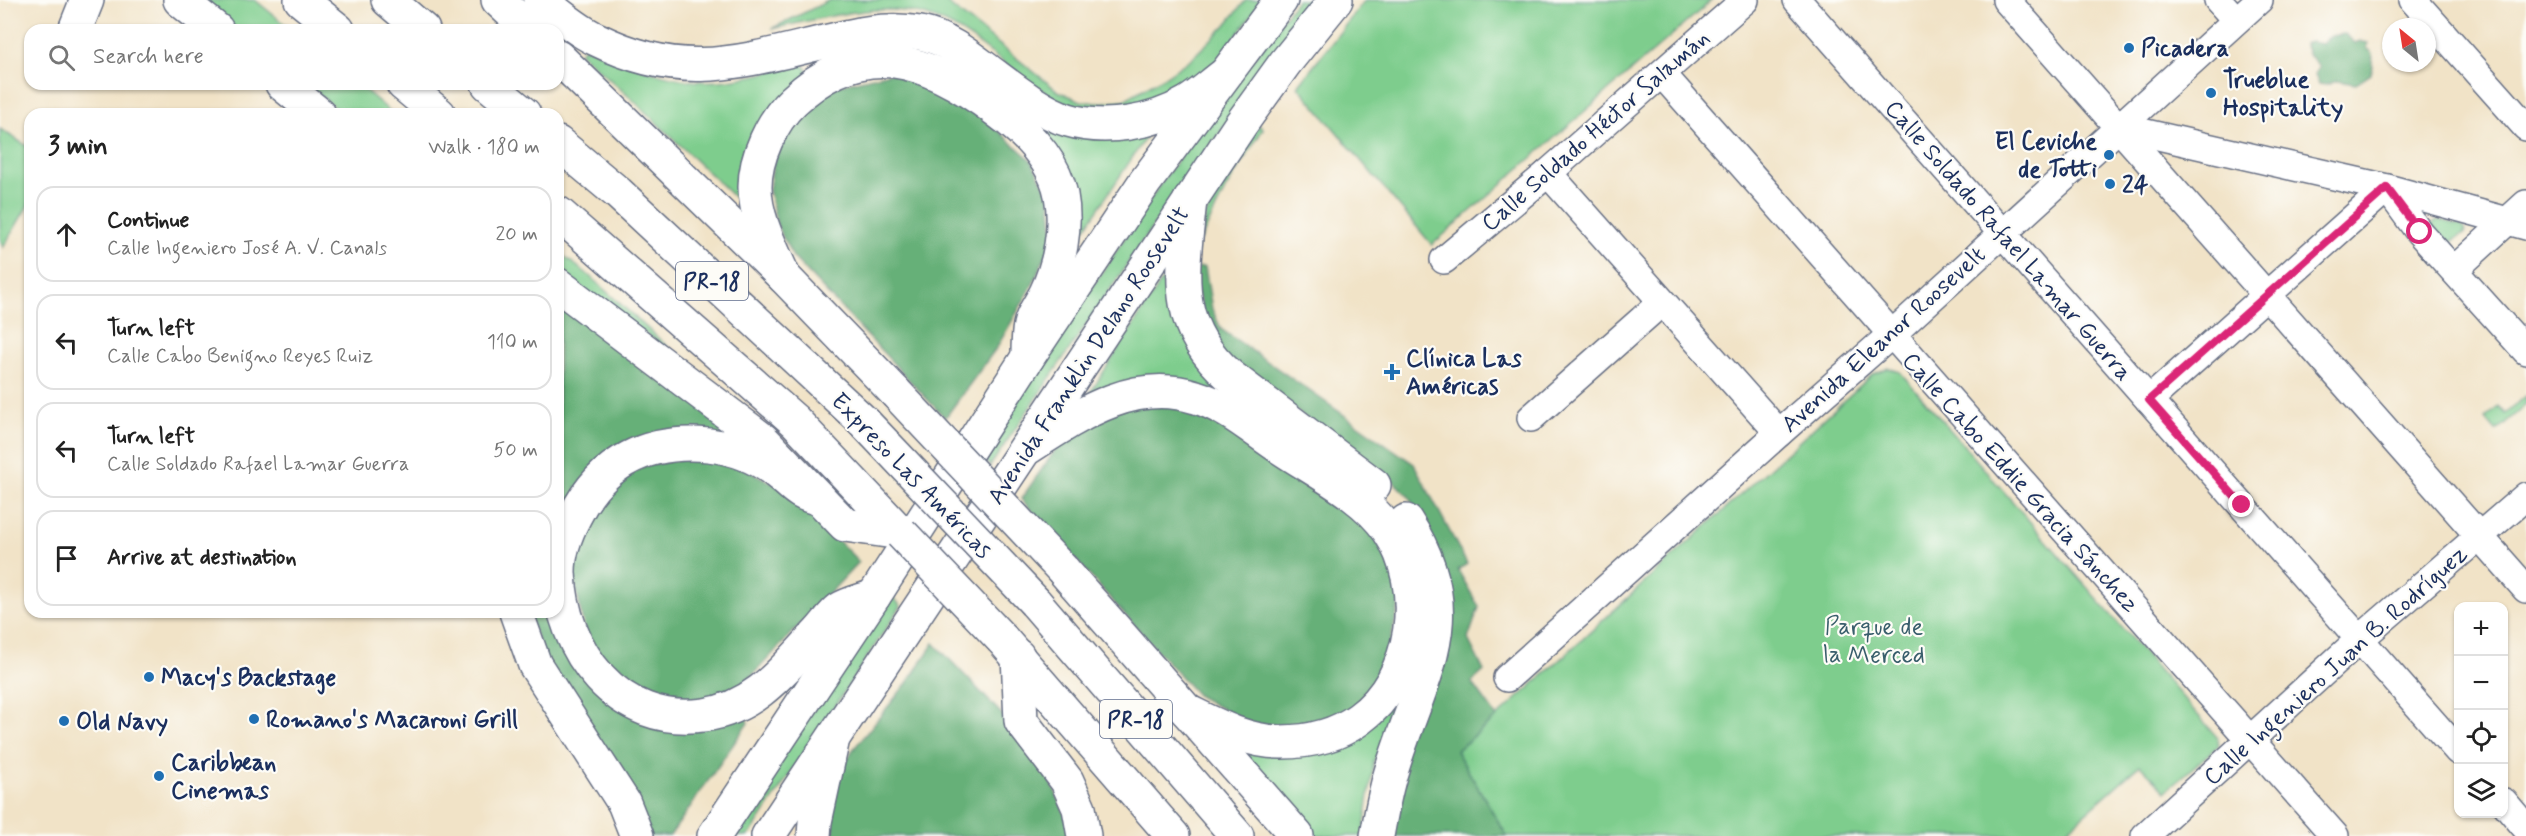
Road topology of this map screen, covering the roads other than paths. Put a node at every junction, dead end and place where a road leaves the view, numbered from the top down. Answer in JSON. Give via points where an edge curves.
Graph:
{"nodes":[{"id":1,"x":87,"y":0,"type":"edge"},
{"id":2,"x":180,"y":0,"type":"edge"},
{"id":3,"x":388,"y":0,"type":"edge"},
{"id":4,"x":498,"y":0,"type":"edge"},
{"id":5,"x":540,"y":0,"type":"edge"},
{"id":6,"x":1281,"y":0,"type":"edge"},
{"id":7,"x":1336,"y":0,"type":"edge"},
{"id":8,"x":1745,"y":0,"type":"edge"},
{"id":9,"x":1797,"y":0,"type":"edge"},
{"id":10,"x":2006,"y":0,"type":"edge"},
{"id":11,"x":2218,"y":0,"type":"edge"},
{"id":12,"x":2259,"y":0,"type":"edge"},
{"id":13,"x":2413,"y":0,"type":"edge"},
{"id":14,"x":304,"y":2,"type":"edge"},
{"id":15,"x":2236,"y":21,"type":"junction"},
{"id":16,"x":77,"y":24,"type":"edge"},
{"id":17,"x":210,"y":24,"type":"edge"},
{"id":18,"x":331,"y":24,"type":"edge"},
{"id":19,"x":416,"y":24,"type":"edge"},
{"id":20,"x":524,"y":24,"type":"edge"},
{"id":21,"x":564,"y":63,"type":"edge"},
{"id":22,"x":1662,"y":74,"type":"junction"},
{"id":23,"x":1223,"y":76,"type":"junction"},
{"id":24,"x":289,"y":90,"type":"edge"},
{"id":25,"x":410,"y":90,"type":"edge"},
{"id":26,"x":495,"y":90,"type":"edge"},
{"id":27,"x":312,"y":108,"type":"edge"},
{"id":28,"x":432,"y":108,"type":"edge"},
{"id":29,"x":517,"y":108,"type":"edge"},
{"id":30,"x":2119,"y":127,"type":"junction"},
{"id":31,"x":2526,"y":127,"type":"edge"},
{"id":32,"x":564,"y":148,"type":"edge"},
{"id":33,"x":1548,"y":173,"type":"junction"},
{"id":34,"x":2387,"y":188,"type":"junction"},
{"id":35,"x":1190,"y":200,"type":"junction"},
{"id":36,"x":2526,"y":204,"type":"edge"},
{"id":37,"x":564,"y":218,"type":"edge"},
{"id":38,"x":2516,"y":223,"type":"edge"},
{"id":39,"x":2002,"y":232,"type":"junction"},
{"id":40,"x":1444,"y":260,"type":"dead end"},
{"id":41,"x":2454,"y":270,"type":"junction"},
{"id":42,"x":784,"y":278,"type":"junction"},
{"id":43,"x":564,"y":290,"type":"edge"},
{"id":44,"x":2267,"y":296,"type":"junction"},
{"id":45,"x":1662,"y":302,"type":"junction"},
{"id":46,"x":1892,"y":334,"type":"junction"},
{"id":47,"x":2526,"y":351,"type":"edge"},
{"id":48,"x":1028,"y":357,"type":"junction"},
{"id":49,"x":2149,"y":400,"type":"junction"},
{"id":50,"x":1531,"y":418,"type":"dead end"},
{"id":51,"x":1779,"y":433,"type":"junction"},
{"id":52,"x":1029,"y":447,"type":"junction"},
{"id":53,"x":809,"y":493,"type":"junction"},
{"id":54,"x":2526,"y":496,"type":"edge"},
{"id":55,"x":901,"y":533,"type":"junction"},
{"id":56,"x":2480,"y":536,"type":"junction"},
{"id":57,"x":564,"y":541,"type":"edge"},
{"id":58,"x":2526,"y":589,"type":"edge"},
{"id":59,"x":874,"y":596,"type":"junction"},
{"id":60,"x":564,"y":604,"type":"edge"},
{"id":61,"x":518,"y":618,"type":"edge"},
{"id":62,"x":2360,"y":639,"type":"junction"},
{"id":63,"x":1010,"y":648,"type":"junction"},
{"id":64,"x":1507,"y":678,"type":"dead end"},
{"id":65,"x":1188,"y":711,"type":"junction"},
{"id":66,"x":2250,"y":740,"type":"junction"},
{"id":67,"x":832,"y":743,"type":"junction"},
{"id":68,"x":2454,"y":746,"type":"edge"},
{"id":69,"x":2508,"y":807,"type":"edge"},
{"id":70,"x":2526,"y":828,"type":"edge"},
{"id":71,"x":637,"y":836,"type":"edge"},
{"id":72,"x":714,"y":836,"type":"edge"},
{"id":73,"x":768,"y":836,"type":"edge"},
{"id":74,"x":814,"y":836,"type":"edge"},
{"id":75,"x":1084,"y":836,"type":"edge"},
{"id":76,"x":1173,"y":836,"type":"edge"},
{"id":77,"x":1237,"y":836,"type":"edge"},
{"id":78,"x":1297,"y":836,"type":"edge"},
{"id":79,"x":1377,"y":836,"type":"edge"},
{"id":80,"x":2145,"y":836,"type":"edge"},
{"id":81,"x":2335,"y":836,"type":"edge"}],
"edges":[{"from":1,"to":16,"type":"main road"},
{"from":2,"to":17,"type":"main road"},
{"from":3,"to":19,"type":"main road"},
{"from":4,"to":20,"type":"main road"},
{"from":5,"to":23,"type":"main road","via":[[594,39],[645,60],[697,67],[746,61],[881,30],[920,33],[952,46],[1052,114],[1094,124],[1155,118],[1187,103]]},
{"from":6,"to":23,"type":"main road","name":"Avenida Franklin Delano Roosevelt"},
{"from":7,"to":35,"type":"main road","name":"Avenida Franklin Delano Roosevelt","via":[[1273,81]]},
{"from":8,"to":22,"type":"street","name":"Calle Soldado Héctor Salamán"},
{"from":9,"to":39,"type":"street","name":"Calle Soldado Rafael Lamar Guerra"},
{"from":10,"to":30,"type":"street"},
{"from":11,"to":15,"type":"street"},
{"from":12,"to":15,"type":"street","name":"Avenida Eleanor Roosevelt"},
{"from":13,"to":31,"type":"street"},
{"from":14,"to":18,"type":"main road"},
{"from":15,"to":30,"type":"street","name":"Avenida Eleanor Roosevelt"},
{"from":21,"to":42,"type":"main road"},
{"from":22,"to":33,"type":"street","name":"Calle Soldado Héctor Salamán"},
{"from":22,"to":46,"type":"street","name":"Calle Cabo Eddie Gracia Sánchez"},
{"from":23,"to":48,"type":"main road","name":"Avenida Franklin Delano Roosevelt","via":[[1145,182]]},
{"from":24,"to":27,"type":"main road"},
{"from":25,"to":28,"type":"main road"},
{"from":26,"to":29,"type":"main road"},
{"from":30,"to":34,"type":"street"},
{"from":30,"to":39,"type":"street","name":"Avenida Eleanor Roosevelt"},
{"from":30,"to":44,"type":"street"},
{"from":32,"to":77,"type":"main road","name":"Expreso Las Américas","number":"PR-18","bridge":true,"via":[[618,193],[864,422],[1035,602]]},
{"from":33,"to":40,"type":"street","name":"Calle Soldado Héctor Salamán"},
{"from":33,"to":45,"type":"street"},
{"from":34,"to":38,"type":"street"},
{"from":34,"to":41,"type":"street"},
{"from":34,"to":44,"type":"street"},
{"from":35,"to":52,"type":"main road","name":"Avenida Franklin Delano Roosevelt"},
{"from":35,"to":79,"type":"main road","via":[[1182,281],[1190,322],[1200,344],[1230,376],[1388,497],[1418,539],[1431,568],[1437,595],[1432,656],[1391,769]]},
{"from":36,"to":38,"type":"street"},
{"from":37,"to":55,"type":"main road","name":"Expreso Las Américas","number":"PR-18","via":[[795,421]]},
{"from":38,"to":41,"type":"street"},
{"from":39,"to":46,"type":"street","name":"Avenida Eleanor Roosevelt"},
{"from":39,"to":49,"type":"street","name":"Calle Soldado Rafael Lamar Guerra"},
{"from":41,"to":47,"type":"street"},
{"from":42,"to":48,"type":"main road","via":[[762,223],[755,187],[757,167],[776,122],[800,94],[846,66],[887,61],[924,66],[979,97],[1020,128],[1046,160],[1059,188],[1063,209],[1058,261],[1055,275],[1030,323]]},
{"from":42,"to":65,"type":"main road","bridge":true,"via":[[1063,570]]},
{"from":43,"to":53,"type":"main road","via":[[763,440]]},
{"from":44,"to":49,"type":"street"},
{"from":44,"to":56,"type":"street"},
{"from":45,"to":50,"type":"street"},
{"from":45,"to":51,"type":"street"},
{"from":46,"to":51,"type":"street","name":"Avenida Eleanor Roosevelt"},
{"from":46,"to":66,"type":"street","name":"Calle Cabo Eddie Gracia Sánchez"},
{"from":48,"to":59,"type":"main road","name":"Avenida Franklin Delano Roosevelt"},
{"from":49,"to":62,"type":"street","name":"Calle Soldado Rafael Lamar Guerra"},
{"from":51,"to":64,"type":"street","name":"Avenida Eleanor Roosevelt"},
{"from":52,"to":65,"type":"main road","via":[[1083,413],[1128,394],[1159,391],[1197,397],[1224,410],[1353,496],[1393,538],[1411,590],[1409,634],[1394,677],[1360,718],[1323,737],[1280,742],[1249,739]]},
{"from":52,"to":67,"type":"main road","name":"Avenida Franklin Delano Roosevelt"},
{"from":53,"to":55,"type":"main road","via":[[845,525]]},
{"from":53,"to":57,"type":"main road","via":[[751,454],[731,448],[682,444],[650,450],[616,465],[602,476],[587,494]]},
{"from":54,"to":56,"type":"street","name":"Calle Ingeniero Juan B. Rodríguez"},
{"from":55,"to":63,"type":"main road","name":"Expreso Las Américas","number":"PR-18","bridge":true},
{"from":56,"to":58,"type":"street"},
{"from":56,"to":62,"type":"street","name":"Calle Ingeniero Juan B. Rodríguez"},
{"from":59,"to":60,"type":"main road","via":[[841,609],[772,681],[743,704],[687,716],[655,711],[617,694],[585,660],[570,630]]},
{"from":59,"to":72,"type":"main road","name":"Avenida Franklin Delano Roosevelt"},
{"from":61,"to":71,"type":"main road","via":[[535,665],[624,803]]},
{"from":62,"to":66,"type":"street","name":"Calle Ingeniero Juan B. Rodríguez"},
{"from":62,"to":68,"type":"street","name":"Calle Soldado Rafael Lamar Guerra"},
{"from":63,"to":75,"type":"main road","via":[[1021,721],[1066,781],[1079,808]]},
{"from":63,"to":76,"type":"main road","name":"Expreso Las Américas","number":"PR-18"},
{"from":65,"to":78,"type":"main road"},
{"from":66,"to":80,"type":"street","name":"Calle Ingeniero Juan B. Rodríguez"},
{"from":66,"to":81,"type":"street","name":"Calle Cabo Eddie Gracia Sánchez"},
{"from":67,"to":73,"type":"main road","name":"Avenida Franklin Delano Roosevelt"},
{"from":67,"to":74,"type":"main road"},
{"from":69,"to":70,"type":"street"}]}
